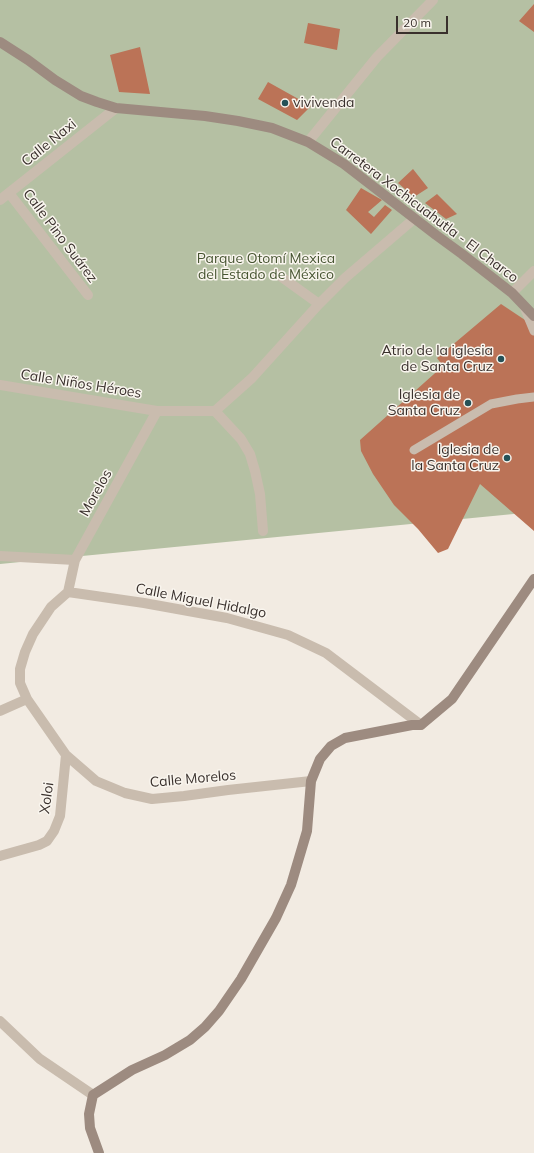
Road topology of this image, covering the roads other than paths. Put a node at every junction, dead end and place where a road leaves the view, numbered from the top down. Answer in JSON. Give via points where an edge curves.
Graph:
{"nodes":[{"id":1,"x":432,"y":0,"type":"edge"},
{"id":2,"x":0,"y":42,"type":"edge"},
{"id":3,"x":116,"y":108,"type":"junction"},
{"id":4,"x":308,"y":142,"type":"junction"},
{"id":5,"x":10,"y":193,"type":"junction"},
{"id":6,"x":0,"y":200,"type":"edge"},
{"id":7,"x":415,"y":218,"type":"junction"},
{"id":8,"x":534,"y":271,"type":"edge"},
{"id":9,"x":276,"y":273,"type":"dead end"},
{"id":10,"x":512,"y":293,"type":"junction"},
{"id":11,"x":88,"y":295,"type":"dead end"},
{"id":12,"x":319,"y":304,"type":"junction"},
{"id":13,"x":524,"y":306,"type":"junction"},
{"id":14,"x":534,"y":316,"type":"edge"},
{"id":15,"x":534,"y":331,"type":"edge"},
{"id":16,"x":0,"y":385,"type":"edge"},
{"id":17,"x":534,"y":398,"type":"edge"},
{"id":18,"x":157,"y":411,"type":"junction"},
{"id":19,"x":215,"y":412,"type":"junction"},
{"id":20,"x":414,"y":450,"type":"dead end"},
{"id":21,"x":263,"y":531,"type":"dead end"},
{"id":22,"x":0,"y":556,"type":"edge"},
{"id":23,"x":75,"y":560,"type":"junction"},
{"id":24,"x":534,"y":579,"type":"edge"},
{"id":25,"x":68,"y":592,"type":"junction"},
{"id":26,"x":27,"y":699,"type":"junction"},
{"id":27,"x":0,"y":711,"type":"edge"},
{"id":28,"x":421,"y":725,"type":"junction"},
{"id":29,"x":66,"y":755,"type":"junction"},
{"id":30,"x":311,"y":781,"type":"junction"},
{"id":31,"x":0,"y":856,"type":"edge"},
{"id":32,"x":0,"y":1021,"type":"edge"},
{"id":33,"x":93,"y":1095,"type":"junction"},
{"id":34,"x":99,"y":1153,"type":"edge"}],
"edges":[{"from":1,"to":4,"type":"street","via":[[377,57]]},
{"from":2,"to":3,"type":"main road","name":"Carretera Xochicuahutla - El Charco","via":[[81,96]]},
{"from":3,"to":4,"type":"main road","name":"Carretera Xochicuahutla - El Charco","via":[[238,121],[272,128]]},
{"from":3,"to":5,"type":"street","name":"Calle Naxi"},
{"from":4,"to":7,"type":"main road","name":"Carretera Xochicuahutla - El Charco","via":[[344,164]]},
{"from":5,"to":6,"type":"street","name":"Calle Naxi"},
{"from":5,"to":11,"type":"street","name":"Calle Pino Suárez"},
{"from":7,"to":10,"type":"main road","name":"Carretera Xochicuahutla - El Charco"},
{"from":7,"to":12,"type":"street","via":[[345,278]]},
{"from":8,"to":10,"type":"street"},
{"from":9,"to":12,"type":"street"},
{"from":10,"to":13,"type":"main road","name":"Carretera Xochicuahutla - El Charco"},
{"from":12,"to":19,"type":"street","via":[[252,378]]},
{"from":13,"to":14,"type":"main road","name":"Carretera Xochicuahutla - El Charco"},
{"from":13,"to":15,"type":"lane"},
{"from":16,"to":18,"type":"street","name":"Calle Niños Héroes"},
{"from":17,"to":20,"type":"lane","via":[[491,404]]},
{"from":18,"to":19,"type":"street","name":"Calle Niños Héroes"},
{"from":18,"to":23,"type":"street","name":"Morelos"},
{"from":19,"to":21,"type":"street","via":[[241,438],[250,454],[260,494]]},
{"from":22,"to":23,"type":"street"},
{"from":23,"to":25,"type":"street","name":"Morelos"},
{"from":24,"to":28,"type":"main road","via":[[452,699]]},
{"from":25,"to":26,"type":"street","name":"Calle Morelos","via":[[51,607],[33,634],[25,652],[20,669],[20,683]]},
{"from":25,"to":28,"type":"street","name":"Calle Miguel Hidalgo","via":[[227,618],[288,635],[326,652]]},
{"from":26,"to":27,"type":"street"},
{"from":26,"to":29,"type":"street","name":"Calle Morelos"},
{"from":28,"to":30,"type":"main road","via":[[345,738],[332,746],[320,759]]},
{"from":29,"to":30,"type":"street","name":"Calle Morelos","via":[[96,781],[125,793],[152,799]]},
{"from":29,"to":31,"type":"street","name":"Xoloi","via":[[60,816],[54,832],[47,841],[39,845]]},
{"from":30,"to":33,"type":"main road","via":[[307,831],[291,885],[276,918],[241,979],[219,1011],[190,1040],[132,1070]]},
{"from":32,"to":33,"type":"street","via":[[40,1059]]},
{"from":33,"to":34,"type":"main road","via":[[89,1114],[90,1128]]}]}
